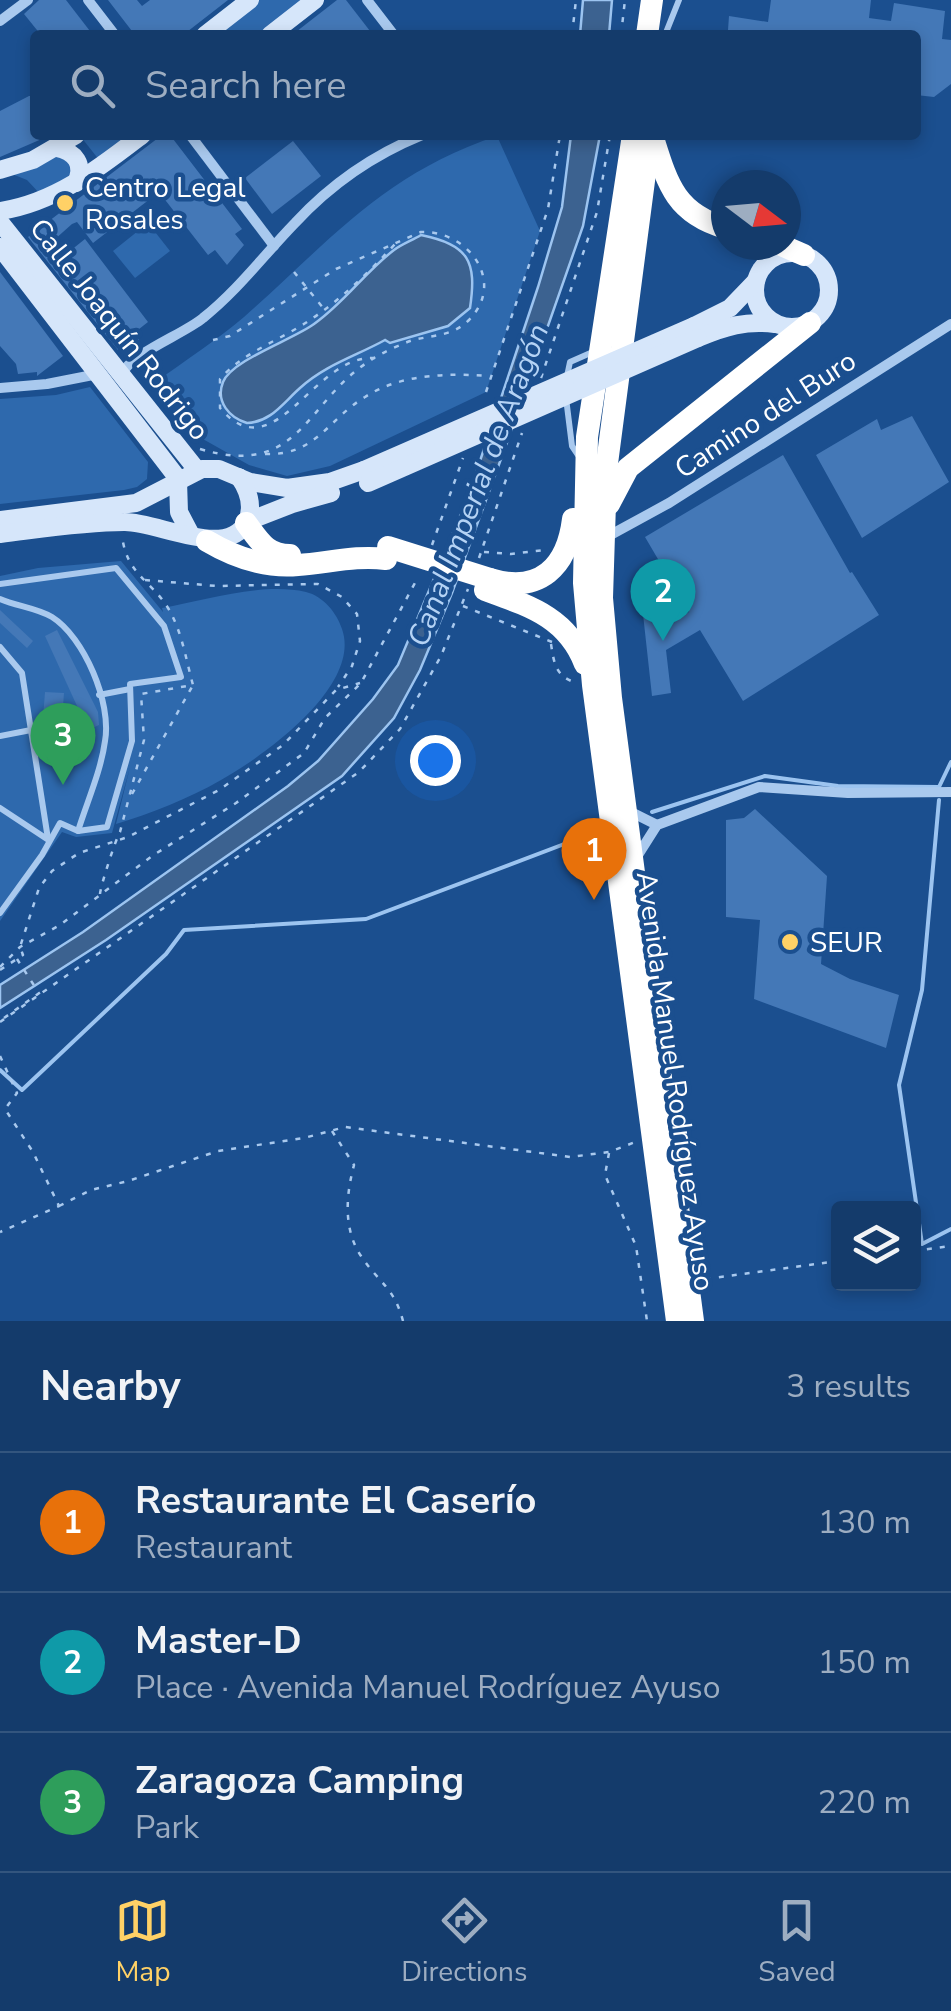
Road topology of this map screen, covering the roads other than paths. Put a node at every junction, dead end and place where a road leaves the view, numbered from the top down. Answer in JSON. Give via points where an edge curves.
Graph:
{"nodes":[{"id":1,"x":28,"y":0,"type":"edge"},
{"id":2,"x":88,"y":0,"type":"edge"},
{"id":3,"x":250,"y":0,"type":"edge"},
{"id":4,"x":315,"y":0,"type":"edge"},
{"id":5,"x":367,"y":0,"type":"edge"},
{"id":6,"x":652,"y":0,"type":"edge"},
{"id":7,"x":666,"y":0,"type":"edge"},
{"id":8,"x":680,"y":0,"type":"edge"},
{"id":9,"x":0,"y":22,"type":"edge"},
{"id":10,"x":110,"y":30,"type":"edge"},
{"id":11,"x":211,"y":30,"type":"edge"},
{"id":12,"x":276,"y":30,"type":"edge"},
{"id":13,"x":390,"y":30,"type":"edge"},
{"id":14,"x":649,"y":30,"type":"edge"},
{"id":15,"x":663,"y":30,"type":"edge"},
{"id":16,"x":665,"y":30,"type":"edge"},
{"id":17,"x":68,"y":140,"type":"edge"},
{"id":18,"x":135,"y":140,"type":"edge"},
{"id":19,"x":194,"y":140,"type":"edge"},
{"id":20,"x":411,"y":140,"type":"edge"},
{"id":21,"x":632,"y":140,"type":"edge"},
{"id":22,"x":650,"y":140,"type":"edge"},
{"id":23,"x":653,"y":140,"type":"edge"},
{"id":24,"x":56,"y":148,"type":"junction"},
{"id":25,"x":0,"y":170,"type":"edge"},
{"id":26,"x":76,"y":183,"type":"junction"},
{"id":27,"x":0,"y":212,"type":"edge"},
{"id":28,"x":0,"y":222,"type":"edge"},
{"id":29,"x":711,"y":223,"type":"edge"},
{"id":30,"x":274,"y":246,"type":"junction"},
{"id":31,"x":0,"y":247,"type":"edge"},
{"id":32,"x":801,"y":253,"type":"edge"},
{"id":33,"x":804,"y":254,"type":"junction"},
{"id":34,"x":756,"y":280,"type":"junction"},
{"id":35,"x":810,"y":323,"type":"junction"},
{"id":36,"x":776,"y":324,"type":"junction"},
{"id":37,"x":951,"y":324,"type":"edge"},
{"id":38,"x":696,"y":332,"type":"junction"},
{"id":39,"x":600,"y":349,"type":"junction"},
{"id":40,"x":115,"y":370,"type":"junction"},
{"id":41,"x":0,"y":388,"type":"edge"},
{"id":42,"x":588,"y":437,"type":"junction"},
{"id":43,"x":582,"y":462,"type":"junction"},
{"id":44,"x":197,"y":470,"type":"junction"},
{"id":45,"x":366,"y":476,"type":"junction"},
{"id":46,"x":239,"y":477,"type":"junction"},
{"id":47,"x":179,"y":480,"type":"junction"},
{"id":48,"x":0,"y":520,"type":"edge"},
{"id":49,"x":251,"y":524,"type":"junction"},
{"id":50,"x":603,"y":530,"type":"junction"},
{"id":51,"x":0,"y":534,"type":"edge"},
{"id":52,"x":199,"y":538,"type":"junction"},
{"id":53,"x":387,"y":553,"type":"junction"},
{"id":54,"x":480,"y":581,"type":"junction"},
{"id":55,"x":0,"y":584,"type":"edge"},
{"id":56,"x":0,"y":599,"type":"edge"},
{"id":57,"x":0,"y":647,"type":"edge"},
{"id":58,"x":594,"y":685,"type":"junction"},
{"id":59,"x":130,"y":690,"type":"junction"},
{"id":60,"x":99,"y":694,"type":"junction"},
{"id":61,"x":31,"y":730,"type":"junction"},
{"id":62,"x":0,"y":736,"type":"edge"},
{"id":63,"x":951,"y":792,"type":"edge"},
{"id":64,"x":0,"y":808,"type":"edge"},
{"id":65,"x":626,"y":809,"type":"junction"},
{"id":66,"x":657,"y":826,"type":"junction"},
{"id":67,"x":78,"y":831,"type":"junction"},
{"id":68,"x":48,"y":840,"type":"junction"},
{"id":69,"x":634,"y":870,"type":"junction"},
{"id":70,"x":0,"y":914,"type":"edge"},
{"id":71,"x":664,"y":1220,"type":"junction"},
{"id":72,"x":666,"y":1321,"type":"edge"},
{"id":73,"x":677,"y":1321,"type":"edge"},
{"id":74,"x":692,"y":1321,"type":"edge"}],
"edges":[{"from":1,"to":9,"type":"street"},
{"from":2,"to":10,"type":"street"},
{"from":3,"to":11,"type":"main road"},
{"from":4,"to":12,"type":"main road"},
{"from":5,"to":13,"type":"street"},
{"from":6,"to":14,"type":"highway"},
{"from":7,"to":15,"type":"highway"},
{"from":8,"to":16,"type":"lane"},
{"from":17,"to":24,"type":"main road"},
{"from":18,"to":26,"type":"main road"},
{"from":19,"to":30,"type":"street"},
{"from":20,"to":30,"type":"street","via":[[337,183]]},
{"from":21,"to":39,"type":"highway","name":"Avenida Manuel Rodríguez Ayuso"},
{"from":22,"to":50,"type":"highway","name":"Avenida Manuel Rodríguez Ayuso"},
{"from":23,"to":29,"type":"highway","via":[[677,199]]},
{"from":24,"to":25,"type":"main road"},
{"from":24,"to":26,"type":"main road","via":[[78,160]]},
{"from":26,"to":27,"type":"main road"},
{"from":28,"to":40,"type":"main road","name":"Calle Joaquín Rodrigo"},
{"from":30,"to":40,"type":"street","via":[[212,311]]},
{"from":31,"to":40,"type":"main road","name":"Calle Joaquín Rodrigo"},
{"from":32,"to":33,"type":"highway"},
{"from":33,"to":34,"type":"main road","via":[[778,256]]},
{"from":33,"to":35,"type":"main road","via":[[822,267],[830,287],[825,308]]},
{"from":34,"to":36,"type":"main road","via":[[756,301]]},
{"from":34,"to":38,"type":"main road"},
{"from":35,"to":36,"type":"main road"},
{"from":35,"to":50,"type":"highway","via":[[628,468]]},
{"from":36,"to":38,"type":"main road"},
{"from":37,"to":50,"type":"street","name":"Camino del Buro","via":[[669,503]]},
{"from":38,"to":45,"type":"main road","bridge":true},
{"from":39,"to":42,"type":"highway","name":"Avenida Manuel Rodríguez Ayuso"},
{"from":39,"to":43,"type":"lane","via":[[577,356],[566,370],[572,446]]},
{"from":40,"to":41,"type":"street"},
{"from":40,"to":44,"type":"main road","name":"Calle Joaquín Rodrigo"},
{"from":40,"to":47,"type":"main road","name":"Calle Joaquín Rodrigo"},
{"from":42,"to":43,"type":"highway"},
{"from":42,"to":58,"type":"highway","name":"Avenida Manuel Rodríguez Ayuso","via":[[584,583]]},
{"from":43,"to":54,"type":"highway","via":[[566,552],[532,582]]},
{"from":44,"to":46,"type":"main road"},
{"from":44,"to":47,"type":"main road"},
{"from":45,"to":46,"type":"main road","via":[[288,488]]},
{"from":45,"to":49,"type":"main road"},
{"from":46,"to":49,"type":"main road"},
{"from":47,"to":48,"type":"main road","via":[[124,505]]},
{"from":47,"to":52,"type":"main road","via":[[179,512]]},
{"from":49,"to":52,"type":"main road","via":[[228,538]]},
{"from":49,"to":53,"type":"highway","via":[[264,548],[282,555],[344,547]]},
{"from":50,"to":65,"type":"highway","name":"Avenida Manuel Rodríguez Ayuso","via":[[604,628]]},
{"from":51,"to":52,"type":"main road","via":[[121,522]]},
{"from":52,"to":53,"type":"highway","via":[[275,565]]},
{"from":53,"to":54,"type":"highway","bridge":true},
{"from":54,"to":58,"type":"highway","via":[[563,627]]},
{"from":55,"to":59,"type":"lane","via":[[116,568],[164,626],[181,677],[130,684]]},
{"from":56,"to":60,"type":"lane","via":[[51,616],[78,640]]},
{"from":57,"to":61,"type":"lane","via":[[22,673]]},
{"from":58,"to":71,"type":"highway","name":"Avenida Manuel Rodríguez Ayuso"},
{"from":59,"to":60,"type":"lane"},
{"from":59,"to":67,"type":"lane","via":[[132,740],[107,827]]},
{"from":60,"to":67,"type":"lane","via":[[106,740]]},
{"from":61,"to":62,"type":"lane"},
{"from":61,"to":68,"type":"lane"},
{"from":63,"to":66,"type":"street","via":[[759,786]]},
{"from":64,"to":68,"type":"lane"},
{"from":65,"to":66,"type":"street"},
{"from":65,"to":69,"type":"highway","name":"Avenida Manuel Rodríguez Ayuso"},
{"from":66,"to":69,"type":"street"},
{"from":67,"to":68,"type":"lane","via":[[60,823]]},
{"from":68,"to":70,"type":"lane"},
{"from":69,"to":74,"type":"highway","name":"Avenida Manuel Rodríguez Ayuso"},
{"from":71,"to":72,"type":"highway","via":[[658,1240]]},
{"from":71,"to":73,"type":"highway","name":"Avenida Manuel Rodríguez Ayuso"}]}
